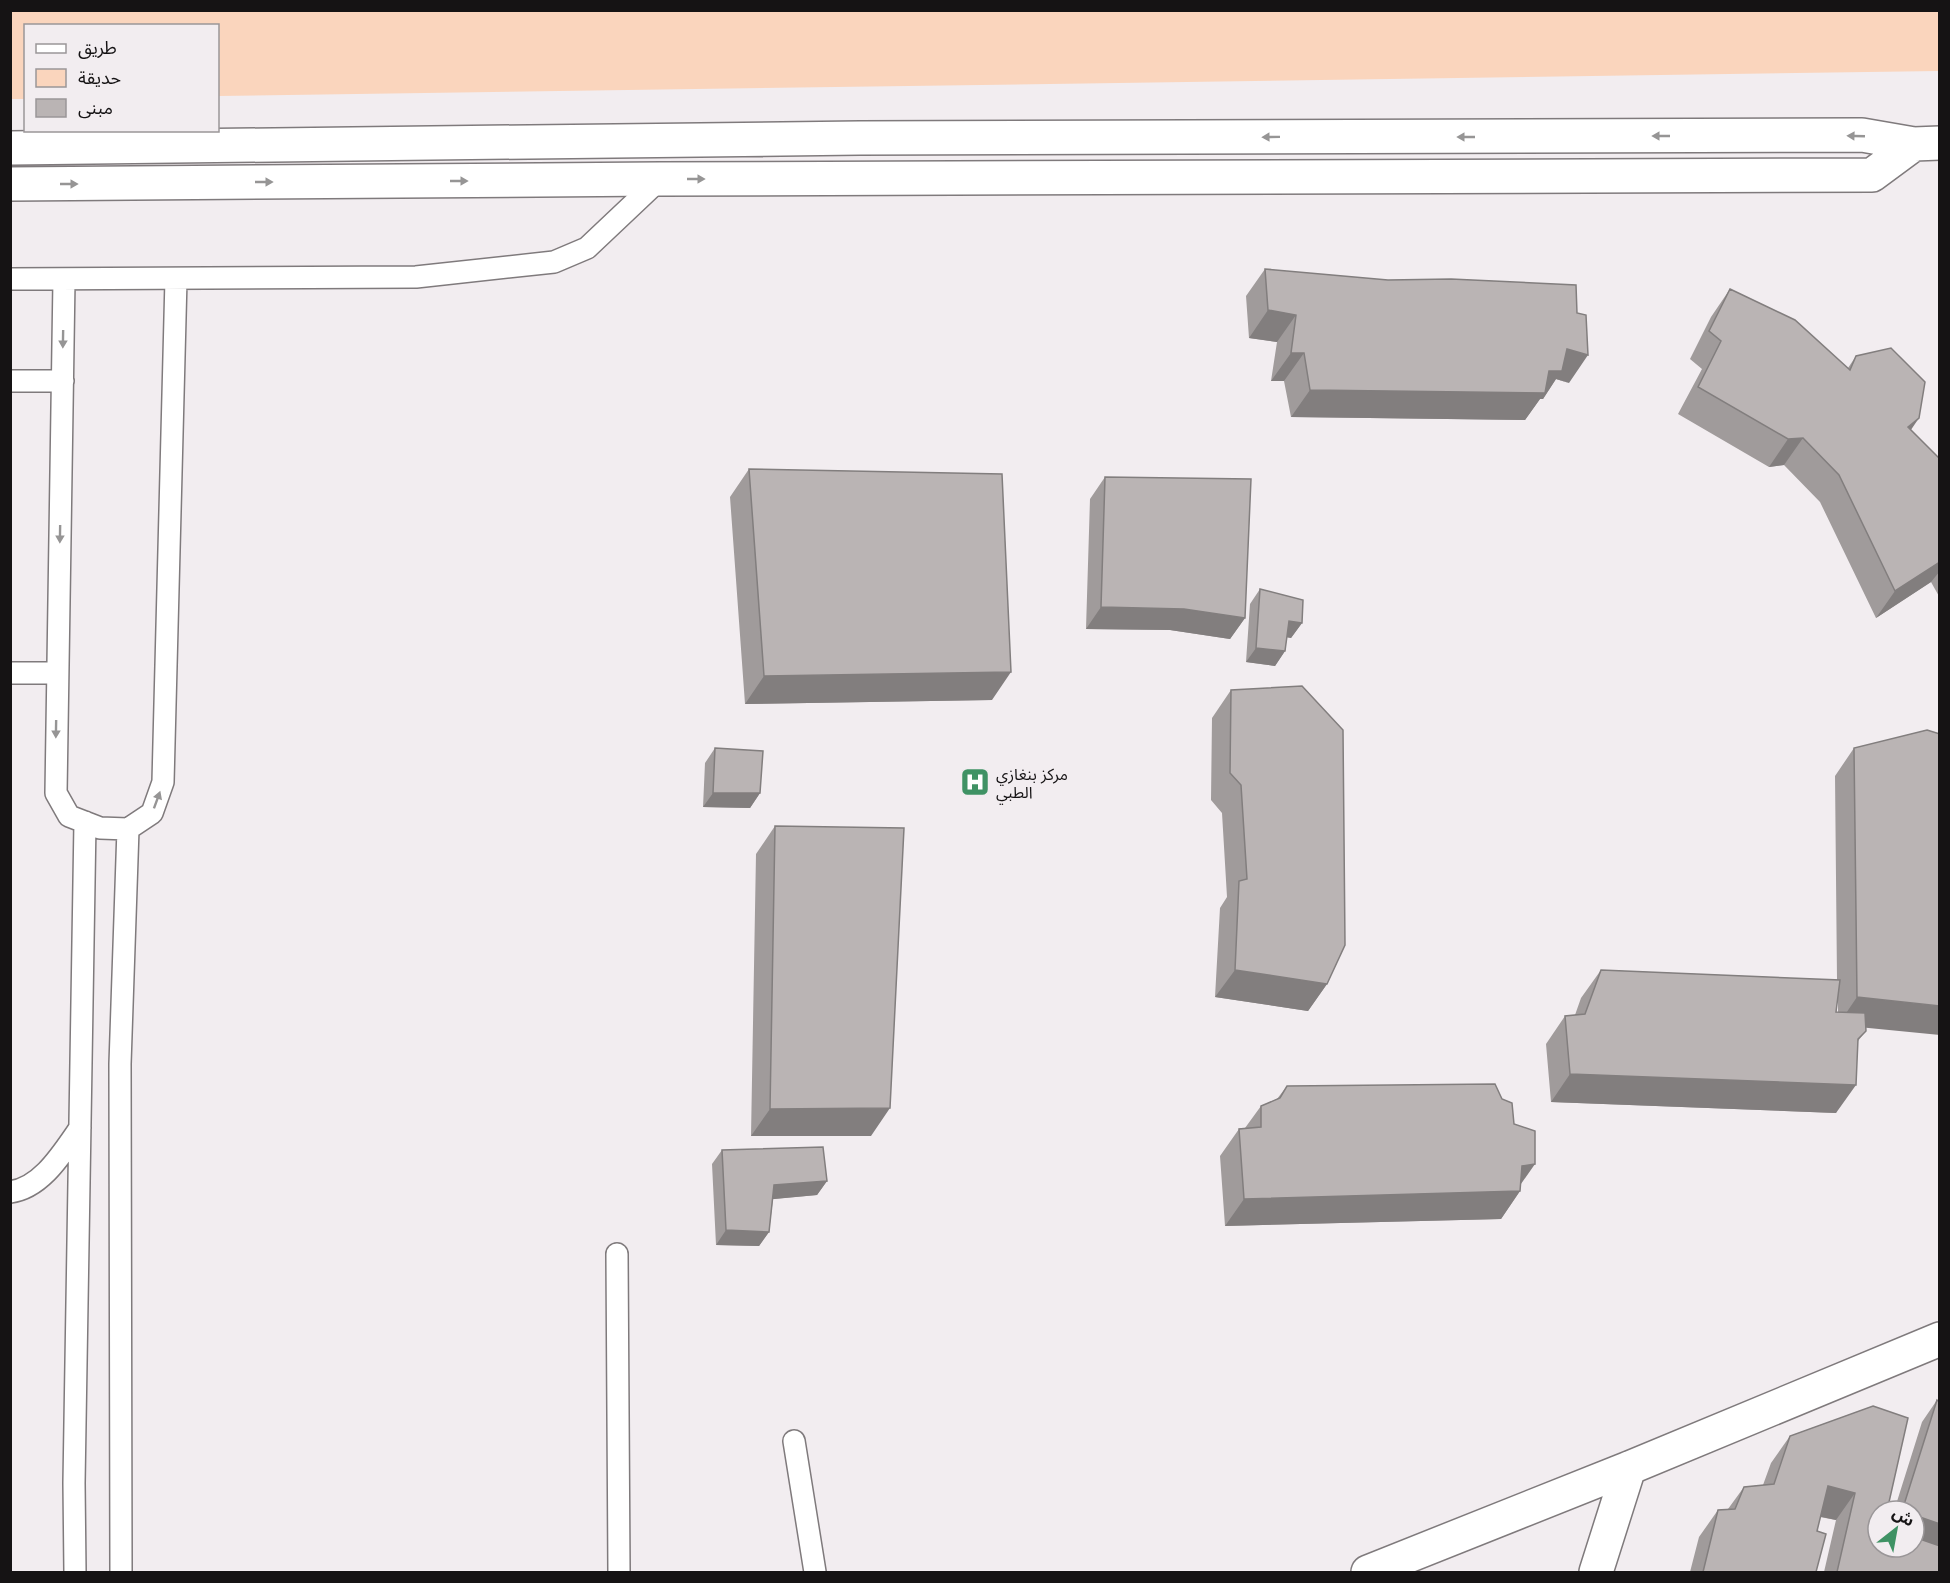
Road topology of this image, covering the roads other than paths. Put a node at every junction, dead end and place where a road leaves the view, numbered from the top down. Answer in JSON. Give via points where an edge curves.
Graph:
{"nodes":[{"id":1,"x":1425,"y":137,"type":"junction"},
{"id":2,"x":1927,"y":143,"type":"edge"},
{"id":3,"x":10,"y":148,"type":"edge"},
{"id":4,"x":1425,"y":176,"type":"junction"},
{"id":5,"x":660,"y":179,"type":"junction"},
{"id":6,"x":10,"y":184,"type":"edge"},
{"id":7,"x":10,"y":279,"type":"edge"},
{"id":8,"x":176,"y":279,"type":"junction"},
{"id":9,"x":64,"y":280,"type":"junction"},
{"id":10,"x":10,"y":381,"type":"edge"},
{"id":11,"x":63,"y":381,"type":"junction"},
{"id":12,"x":10,"y":673,"type":"edge"},
{"id":13,"x":57,"y":673,"type":"junction"},
{"id":14,"x":85,"y":822,"type":"junction"},
{"id":15,"x":128,"y":829,"type":"junction"},
{"id":16,"x":80,"y":1128,"type":"junction"},
{"id":17,"x":10,"y":1192,"type":"edge"},
{"id":18,"x":617,"y":1254,"type":"dead end"},
{"id":19,"x":1940,"y":1339,"type":"edge"},
{"id":20,"x":794,"y":1441,"type":"dead end"},
{"id":21,"x":1629,"y":1468,"type":"junction"},
{"id":22,"x":75,"y":1572,"type":"edge"},
{"id":23,"x":121,"y":1572,"type":"edge"},
{"id":24,"x":619,"y":1572,"type":"edge"},
{"id":25,"x":815,"y":1572,"type":"edge"},
{"id":26,"x":1368,"y":1572,"type":"edge"},
{"id":27,"x":1596,"y":1572,"type":"edge"}],
"edges":[{"from":2,"to":1,"type":"main road","one_way":true,"via":[[1862,135]]},
{"from":1,"to":3,"type":"main road","one_way":true,"via":[[860,138]]},
{"from":1,"to":4,"type":"main road"},
{"from":2,"to":4,"type":"main road","via":[[1872,175]]},
{"from":5,"to":4,"type":"main road","one_way":true},
{"from":6,"to":5,"type":"main road","one_way":true},
{"from":5,"to":8,"type":"lane","via":[[587,248],[554,262],[416,277]]},
{"from":7,"to":9,"type":"lane"},
{"from":8,"to":9,"type":"lane"},
{"from":15,"to":8,"type":"lane","one_way":true,"via":[[152,813],[163,782]]},
{"from":9,"to":11,"type":"lane","one_way":true},
{"from":10,"to":11,"type":"lane"},
{"from":11,"to":13,"type":"lane","one_way":true},
{"from":12,"to":13,"type":"lane"},
{"from":13,"to":14,"type":"lane","one_way":true,"via":[[56,793],[69,816]]},
{"from":14,"to":15,"type":"lane","via":[[100,828]]},
{"from":14,"to":16,"type":"lane"},
{"from":15,"to":23,"type":"lane","via":[[120,1064]]},
{"from":16,"to":17,"type":"lane","via":[[37,1180],[21,1191]]},
{"from":16,"to":22,"type":"lane"},
{"from":18,"to":24,"type":"lane"},
{"from":19,"to":21,"type":"main road"},
{"from":20,"to":25,"type":"lane"},
{"from":21,"to":26,"type":"main road"},
{"from":21,"to":27,"type":"main road"}]}
